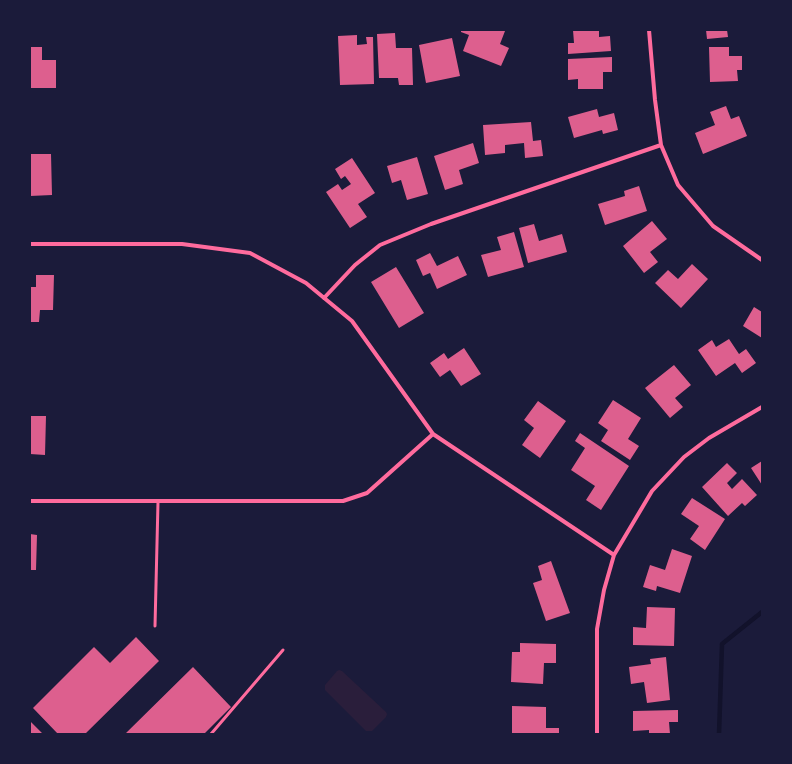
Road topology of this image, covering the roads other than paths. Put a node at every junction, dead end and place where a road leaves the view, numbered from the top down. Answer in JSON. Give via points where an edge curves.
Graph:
{"nodes":[{"id":1,"x":649,"y":30,"type":"edge"},
{"id":2,"x":661,"y":146,"type":"junction"},
{"id":3,"x":30,"y":244,"type":"edge"},
{"id":4,"x":762,"y":260,"type":"edge"},
{"id":5,"x":324,"y":298,"type":"junction"},
{"id":6,"x":762,"y":407,"type":"edge"},
{"id":7,"x":433,"y":434,"type":"junction"},
{"id":8,"x":30,"y":501,"type":"edge"},
{"id":9,"x":158,"y":502,"type":"junction"},
{"id":10,"x":614,"y":554,"type":"junction"},
{"id":11,"x":155,"y":626,"type":"dead end"},
{"id":12,"x":283,"y":650,"type":"dead end"},
{"id":13,"x":211,"y":734,"type":"edge"},
{"id":14,"x":597,"y":734,"type":"edge"}],
"edges":[{"from":1,"to":2,"type":"street"},
{"from":2,"to":4,"type":"street","via":[[678,185],[713,226]]},
{"from":2,"to":5,"type":"street","via":[[431,224],[380,245],[355,265]]},
{"from":3,"to":5,"type":"street","via":[[182,244],[250,253],[306,283]]},
{"from":5,"to":7,"type":"street","via":[[352,321]]},
{"from":6,"to":10,"type":"street","via":[[709,438],[684,457],[652,491]]},
{"from":7,"to":9,"type":"street","via":[[368,493],[343,502]]},
{"from":7,"to":10,"type":"street"},
{"from":8,"to":9,"type":"street"},
{"from":9,"to":11,"type":"lane"},
{"from":10,"to":14,"type":"street","via":[[597,629]]},
{"from":12,"to":13,"type":"lane"}]}
